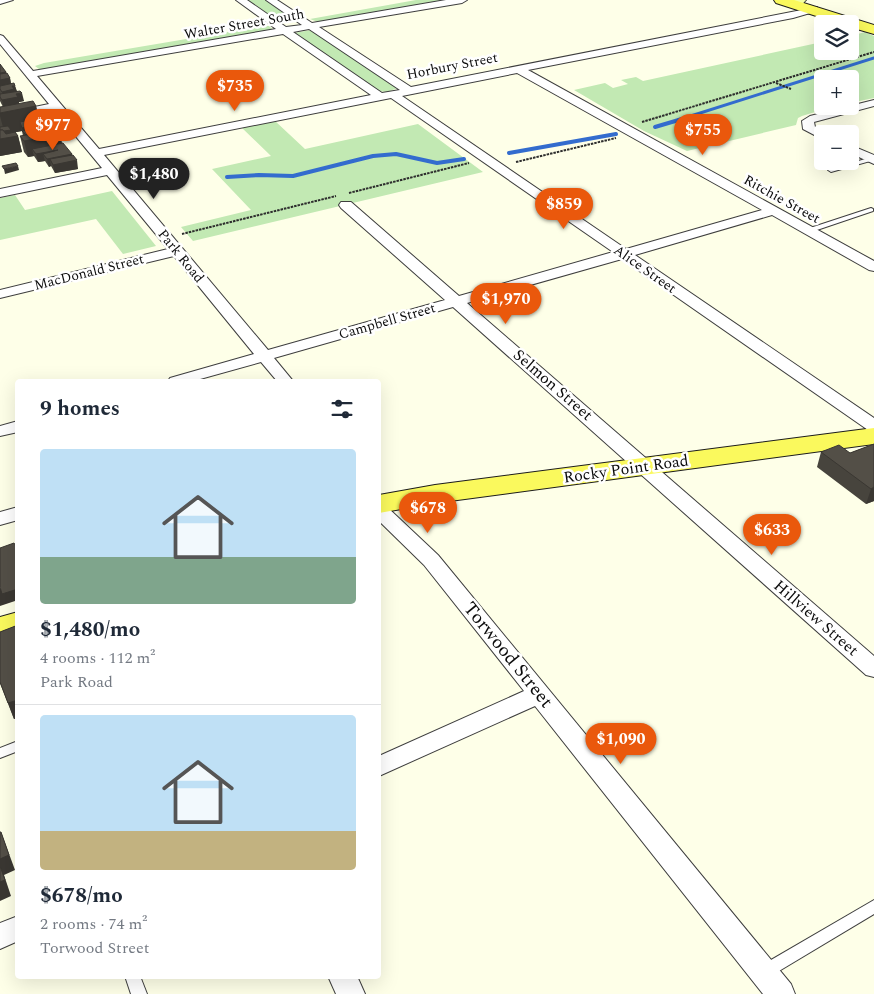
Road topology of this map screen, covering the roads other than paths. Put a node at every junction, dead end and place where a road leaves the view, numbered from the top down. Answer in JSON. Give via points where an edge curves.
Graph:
{"nodes":[{"id":1,"x":8,"y":0,"type":"edge"},
{"id":2,"x":241,"y":0,"type":"edge"},
{"id":3,"x":272,"y":0,"type":"edge"},
{"id":4,"x":404,"y":0,"type":"edge"},
{"id":5,"x":462,"y":0,"type":"edge"},
{"id":6,"x":0,"y":1,"type":"edge"},
{"id":7,"x":793,"y":1,"type":"edge"},
{"id":8,"x":814,"y":10,"type":"junction"},
{"id":9,"x":830,"y":15,"type":"edge"},
{"id":10,"x":840,"y":15,"type":"edge"},
{"id":11,"x":298,"y":18,"type":"junction"},
{"id":12,"x":272,"y":22,"type":"junction"},
{"id":13,"x":859,"y":24,"type":"edge"},
{"id":14,"x":312,"y":26,"type":"junction"},
{"id":15,"x":244,"y":27,"type":"dead end"},
{"id":16,"x":874,"y":30,"type":"edge"},
{"id":17,"x":284,"y":31,"type":"junction"},
{"id":18,"x":1,"y":39,"type":"edge"},
{"id":19,"x":28,"y":67,"type":"junction"},
{"id":20,"x":518,"y":69,"type":"junction"},
{"id":21,"x":408,"y":90,"type":"junction"},
{"id":22,"x":386,"y":95,"type":"junction"},
{"id":23,"x":874,"y":103,"type":"edge"},
{"id":24,"x":56,"y":106,"type":"junction"},
{"id":25,"x":0,"y":116,"type":"edge"},
{"id":26,"x":814,"y":132,"type":"edge"},
{"id":27,"x":96,"y":153,"type":"junction"},
{"id":28,"x":859,"y":153,"type":"edge"},
{"id":29,"x":873,"y":160,"type":"edge"},
{"id":30,"x":859,"y":163,"type":"edge"},
{"id":31,"x":111,"y":170,"type":"junction"},
{"id":32,"x":0,"y":193,"type":"edge"},
{"id":33,"x":346,"y":205,"type":"dead end"},
{"id":34,"x":871,"y":210,"type":"dead end"},
{"id":35,"x":772,"y":211,"type":"junction"},
{"id":36,"x":808,"y":230,"type":"junction"},
{"id":37,"x":177,"y":251,"type":"junction"},
{"id":38,"x":624,"y":254,"type":"junction"},
{"id":39,"x":874,"y":267,"type":"edge"},
{"id":40,"x":0,"y":294,"type":"edge"},
{"id":41,"x":456,"y":301,"type":"junction"},
{"id":42,"x":265,"y":356,"type":"junction"},
{"id":43,"x":183,"y":379,"type":"edge"},
{"id":44,"x":283,"y":379,"type":"edge"},
{"id":45,"x":874,"y":426,"type":"edge"},
{"id":46,"x":15,"y":427,"type":"edge"},
{"id":47,"x":0,"y":431,"type":"edge"},
{"id":48,"x":874,"y":436,"type":"edge"},
{"id":49,"x":646,"y":466,"type":"junction"},
{"id":50,"x":381,"y":502,"type":"edge"},
{"id":51,"x":15,"y":514,"type":"edge"},
{"id":52,"x":0,"y":519,"type":"edge"},
{"id":53,"x":15,"y":624,"type":"edge"},
{"id":54,"x":0,"y":629,"type":"edge"},
{"id":55,"x":874,"y":669,"type":"edge"},
{"id":56,"x":540,"y":694,"type":"junction"},
{"id":57,"x":15,"y":747,"type":"edge"},
{"id":58,"x":0,"y":753,"type":"edge"},
{"id":59,"x":381,"y":765,"type":"edge"},
{"id":60,"x":874,"y":906,"type":"edge"},
{"id":61,"x":15,"y":929,"type":"edge"},
{"id":62,"x":0,"y":936,"type":"edge"},
{"id":63,"x":763,"y":973,"type":"junction"},
{"id":64,"x":133,"y":979,"type":"edge"},
{"id":65,"x":344,"y":979,"type":"edge"},
{"id":66,"x":139,"y":994,"type":"edge"},
{"id":67,"x":351,"y":994,"type":"edge"},
{"id":68,"x":781,"y":994,"type":"edge"}],
"edges":[{"from":1,"to":6,"type":"street"},
{"from":2,"to":12,"type":"street","name":"Alice Street"},
{"from":3,"to":11,"type":"street"},
{"from":4,"to":11,"type":"street","name":"Walter Street South"},
{"from":5,"to":14,"type":"street","name":"Walter Street South"},
{"from":7,"to":8,"type":"main road"},
{"from":7,"to":10,"type":"main road"},
{"from":8,"to":9,"type":"main road"},
{"from":8,"to":20,"type":"street","name":"Horbury Street"},
{"from":11,"to":12,"type":"street","name":"Walter Street South"},
{"from":11,"to":14,"type":"street"},
{"from":12,"to":15,"type":"street","name":"Walter Street South"},
{"from":12,"to":17,"type":"street","name":"Alice Street"},
{"from":13,"to":16,"type":"main road"},
{"from":14,"to":17,"type":"street","name":"Walter Street South"},
{"from":14,"to":21,"type":"street"},
{"from":17,"to":19,"type":"street","name":"Walter Street South"},
{"from":17,"to":22,"type":"street","name":"Alice Street"},
{"from":18,"to":19,"type":"street","name":"Park Road"},
{"from":19,"to":24,"type":"street","name":"Park Road"},
{"from":20,"to":21,"type":"street","name":"Horbury Street"},
{"from":20,"to":35,"type":"street","name":"Ritchie Street"},
{"from":21,"to":22,"type":"street","name":"Horbury Street"},
{"from":22,"to":27,"type":"street","name":"Horbury Street"},
{"from":22,"to":38,"type":"street","name":"Alice Street"},
{"from":23,"to":26,"type":"street","via":[[814,118],[808,121],[809,129]]},
{"from":24,"to":25,"type":"street"},
{"from":24,"to":27,"type":"street","name":"Park Road"},
{"from":27,"to":31,"type":"street","name":"Park Road"},
{"from":28,"to":29,"type":"street"},
{"from":29,"to":30,"type":"lane"},
{"from":31,"to":32,"type":"street"},
{"from":31,"to":37,"type":"street","name":"Park Road"},
{"from":33,"to":41,"type":"street","name":"Selmon Street"},
{"from":34,"to":36,"type":"lane"},
{"from":35,"to":36,"type":"street","name":"Ritchie Street"},
{"from":35,"to":38,"type":"street","name":"Campbell Street"},
{"from":36,"to":39,"type":"street","name":"Ritchie Street"},
{"from":37,"to":40,"type":"street","name":"MacDonald Street"},
{"from":37,"to":42,"type":"street","name":"Park Road"},
{"from":38,"to":41,"type":"street","name":"Campbell Street"},
{"from":38,"to":45,"type":"street","name":"Alice Street"},
{"from":41,"to":42,"type":"street","name":"Campbell Street"},
{"from":41,"to":49,"type":"street","name":"Selmon Street"},
{"from":42,"to":43,"type":"street","name":"Campbell Street"},
{"from":42,"to":44,"type":"street","name":"Park Road"},
{"from":46,"to":47,"type":"street"},
{"from":48,"to":49,"type":"main road","name":"Rocky Point Road"},
{"from":49,"to":50,"type":"main road","name":"Rocky Point Road"},
{"from":49,"to":55,"type":"street","name":"Hillview Street"},
{"from":50,"to":56,"type":"street","name":"Torwood Street"},
{"from":51,"to":52,"type":"street"},
{"from":53,"to":54,"type":"main road"},
{"from":56,"to":59,"type":"street"},
{"from":56,"to":63,"type":"street","name":"Torwood Street"},
{"from":57,"to":58,"type":"lane"},
{"from":60,"to":63,"type":"lane"},
{"from":61,"to":62,"type":"street"},
{"from":63,"to":68,"type":"street","name":"Torwood Street"},
{"from":64,"to":66,"type":"lane"},
{"from":65,"to":67,"type":"street"}]}
